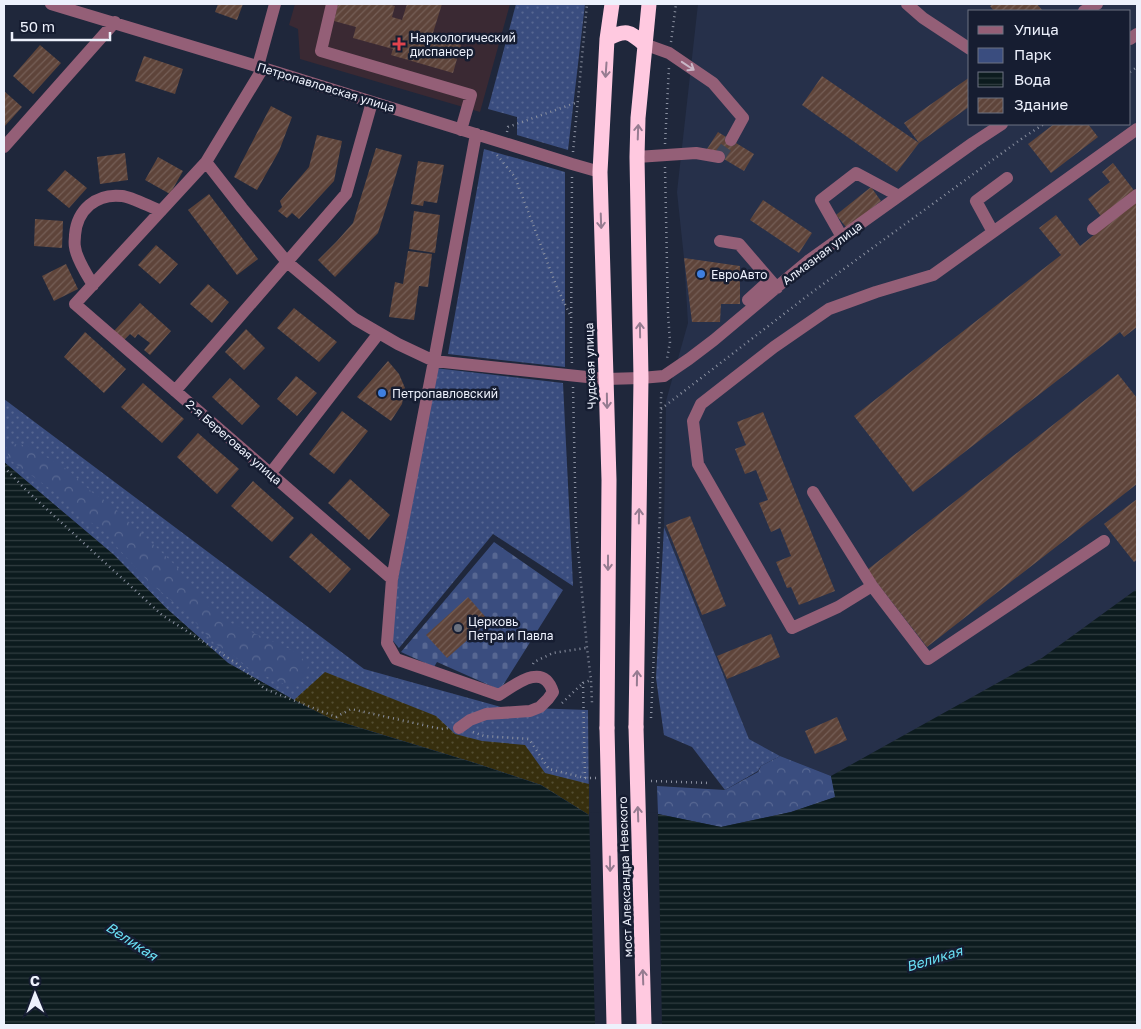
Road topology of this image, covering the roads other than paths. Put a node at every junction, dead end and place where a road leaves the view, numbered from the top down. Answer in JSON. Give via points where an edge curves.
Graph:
{"nodes":[{"id":1,"x":51,"y":4,"type":"edge"},
{"id":2,"x":275,"y":4,"type":"edge"},
{"id":3,"x":332,"y":4,"type":"edge"},
{"id":4,"x":612,"y":4,"type":"edge"},
{"id":5,"x":649,"y":4,"type":"edge"},
{"id":6,"x":906,"y":4,"type":"edge"},
{"id":7,"x":1097,"y":4,"type":"edge"},
{"id":8,"x":1086,"y":10,"type":"edge"},
{"id":9,"x":115,"y":22,"type":"junction"},
{"id":10,"x":608,"y":39,"type":"junction"},
{"id":11,"x":644,"y":44,"type":"junction"},
{"id":12,"x":968,"y":48,"type":"edge"},
{"id":13,"x":260,"y":67,"type":"junction"},
{"id":14,"x":372,"y":102,"type":"junction"},
{"id":15,"x":1001,"y":125,"type":"edge"},
{"id":16,"x":1137,"y":129,"type":"edge"},
{"id":17,"x":461,"y":130,"type":"junction"},
{"id":18,"x":480,"y":136,"type":"junction"},
{"id":19,"x":730,"y":140,"type":"tunnel mouth"},
{"id":20,"x":4,"y":147,"type":"edge"},
{"id":21,"x":636,"y":157,"type":"junction"},
{"id":22,"x":719,"y":157,"type":"dead end"},
{"id":23,"x":206,"y":162,"type":"junction"},
{"id":24,"x":600,"y":172,"type":"junction"},
{"id":25,"x":1007,"y":178,"type":"dead end"},
{"id":26,"x":1137,"y":195,"type":"edge"},
{"id":27,"x":899,"y":196,"type":"junction"},
{"id":28,"x":161,"y":211,"type":"junction"},
{"id":29,"x":1092,"y":229,"type":"dead end"},
{"id":30,"x":993,"y":232,"type":"junction"},
{"id":31,"x":842,"y":237,"type":"junction"},
{"id":32,"x":720,"y":242,"type":"dead end"},
{"id":33,"x":287,"y":262,"type":"junction"},
{"id":34,"x":774,"y":284,"type":"junction"},
{"id":35,"x":93,"y":285,"type":"junction"},
{"id":36,"x":748,"y":300,"type":"dead end"},
{"id":37,"x":380,"y":333,"type":"junction"},
{"id":38,"x":434,"y":361,"type":"junction"},
{"id":39,"x":642,"y":378,"type":"junction"},
{"id":40,"x":606,"y":379,"type":"junction"},
{"id":41,"x":174,"y":391,"type":"junction"},
{"id":42,"x":270,"y":474,"type":"junction"},
{"id":43,"x":813,"y":492,"type":"dead end"},
{"id":44,"x":1104,"y":541,"type":"dead end"},
{"id":45,"x":392,"y":579,"type":"junction"},
{"id":46,"x":872,"y":586,"type":"junction"},
{"id":47,"x":459,"y":728,"type":"road end"},
{"id":48,"x":607,"y":728,"type":"joint"},
{"id":49,"x":614,"y":1025,"type":"edge"},
{"id":50,"x":644,"y":1025,"type":"edge"}],
"edges":[{"from":1,"to":9,"type":"street","name":"Петропавловская улица"},
{"from":2,"to":13,"type":"street"},
{"from":3,"to":17,"type":"street","via":[[321,51],[471,96]]},
{"from":4,"to":10,"type":"highway","name":"Чудская улица"},
{"from":5,"to":11,"type":"highway"},
{"from":6,"to":12,"type":"street"},
{"from":7,"to":8,"type":"street"},
{"from":9,"to":13,"type":"street","name":"Петропавловская улица"},
{"from":9,"to":20,"type":"street"},
{"from":10,"to":11,"type":"highway","via":[[620,33],[632,34]]},
{"from":10,"to":24,"type":"highway","name":"Чудская улица","one_way":true},
{"from":11,"to":19,"type":"street","one_way":true,"via":[[669,53],[713,83],[743,118]]},
{"from":21,"to":11,"type":"highway","one_way":true},
{"from":13,"to":14,"type":"street","name":"Петропавловская улица"},
{"from":13,"to":23,"type":"street"},
{"from":14,"to":17,"type":"street","name":"Петропавловская улица"},
{"from":14,"to":33,"type":"street","via":[[346,194]]},
{"from":15,"to":27,"type":"street","name":"Алмазная улица"},
{"from":16,"to":30,"type":"street"},
{"from":17,"to":18,"type":"street","name":"Петропавловская улица"},
{"from":18,"to":24,"type":"street","name":"Петропавловская улица"},
{"from":18,"to":38,"type":"street"},
{"from":21,"to":22,"type":"street","via":[[696,153]]},
{"from":39,"to":21,"type":"highway","one_way":true},
{"from":23,"to":28,"type":"street"},
{"from":23,"to":33,"type":"street"},
{"from":24,"to":40,"type":"highway","name":"Чудская улица","one_way":true},
{"from":25,"to":30,"type":"street","via":[[976,201]]},
{"from":26,"to":29,"type":"street"},
{"from":27,"to":31,"type":"street","name":"Алмазная улица"},
{"from":27,"to":31,"type":"street","via":[[856,173],[821,200]]},
{"from":28,"to":35,"type":"street"},
{"from":28,"to":35,"type":"street","via":[[124,196],[108,195],[83,211],[76,227],[75,247]]},
{"from":30,"to":46,"type":"street","via":[[933,275],[829,309],[701,404],[693,421],[698,464],[792,628],[838,607]]},
{"from":31,"to":34,"type":"street","name":"Алмазная улица"},
{"from":32,"to":34,"type":"street","via":[[739,244]]},
{"from":33,"to":37,"type":"street","via":[[355,319]]},
{"from":33,"to":41,"type":"street"},
{"from":34,"to":36,"type":"street"},
{"from":34,"to":39,"type":"street","name":"Алмазная улица","via":[[689,359],[664,376]]},
{"from":35,"to":41,"type":"street","name":"2-я Береговая улица","via":[[75,304]]},
{"from":37,"to":38,"type":"street"},
{"from":37,"to":42,"type":"street"},
{"from":38,"to":40,"type":"street","name":"Алмазная улица"},
{"from":38,"to":45,"type":"street"},
{"from":39,"to":40,"type":"street","name":"Алмазная улица"},
{"from":50,"to":39,"type":"highway","name":"мост Александра Невского","one_way":true,"bridge":true,"via":[[636,727]]},
{"from":40,"to":48,"type":"highway","name":"Чудская улица","one_way":true,"via":[[609,480]]},
{"from":41,"to":42,"type":"street","name":"2-я Береговая улица"},
{"from":42,"to":45,"type":"street","name":"2-я Береговая улица"},
{"from":43,"to":46,"type":"street"},
{"from":44,"to":46,"type":"street","via":[[928,658]]},
{"from":45,"to":47,"type":"street","via":[[387,643],[396,659],[499,696],[524,678],[536,676],[550,684],[553,692],[540,707],[530,711],[486,714]]},
{"from":48,"to":49,"type":"highway","name":"мост Александра Невского","one_way":true,"bridge":true}]}
